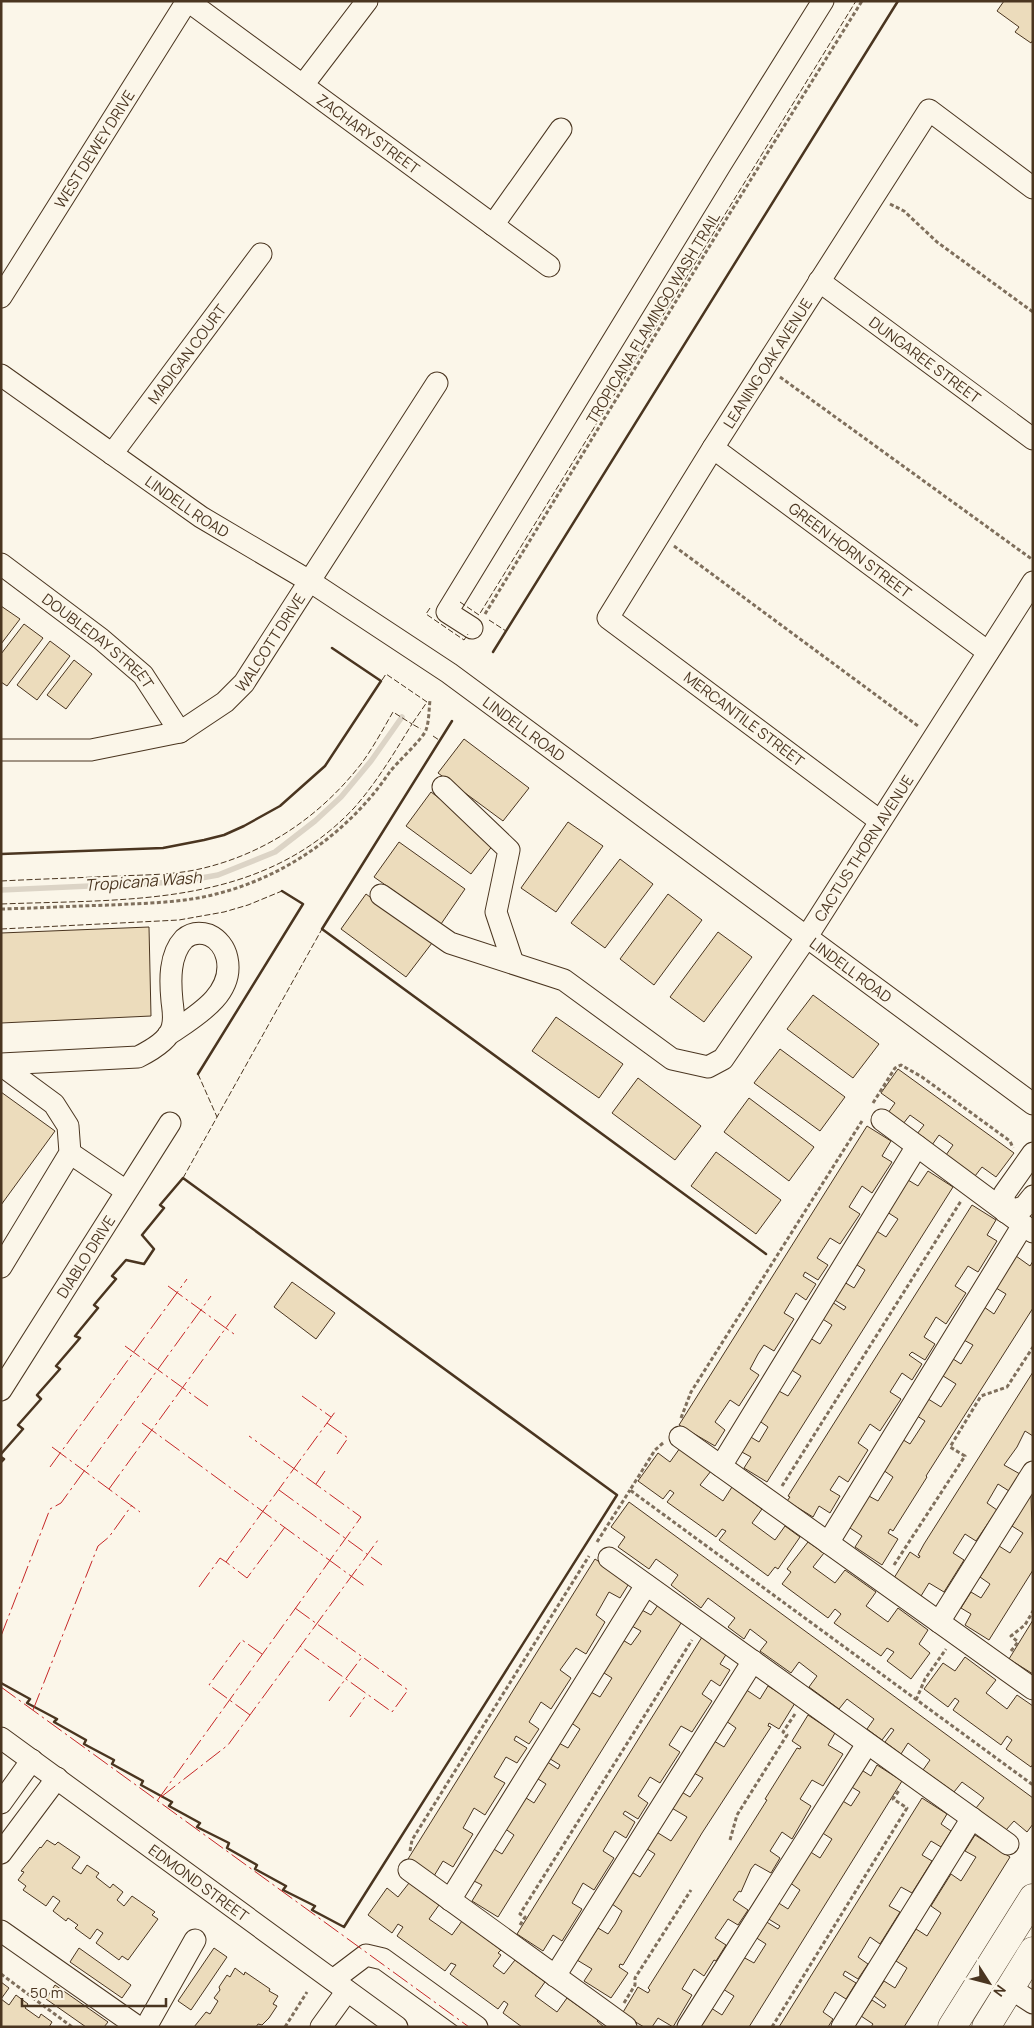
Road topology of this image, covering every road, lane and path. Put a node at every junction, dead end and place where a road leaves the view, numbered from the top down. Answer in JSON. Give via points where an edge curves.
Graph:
{"nodes":[{"id":1,"x":187,"y":1,"type":"edge"},
{"id":2,"x":367,"y":1,"type":"edge"},
{"id":3,"x":822,"y":1,"type":"edge"},
{"id":4,"x":862,"y":1,"type":"edge"},
{"id":5,"x":303,"y":85,"type":"junction"},
{"id":6,"x":561,"y":130,"type":"dead end"},
{"id":7,"x":1033,"y":188,"type":"edge"},
{"id":8,"x":875,"y":194,"type":"junction"},
{"id":9,"x":493,"y":225,"type":"junction"},
{"id":10,"x":261,"y":254,"type":"dead end"},
{"id":11,"x":549,"y":266,"type":"dead end"},
{"id":12,"x":820,"y":281,"type":"junction"},
{"id":13,"x":1,"y":297,"type":"edge"},
{"id":14,"x":1033,"y":312,"type":"edge"},
{"id":15,"x":765,"y":366,"type":"junction"},
{"id":16,"x":1,"y":375,"type":"edge"},
{"id":17,"x":437,"y":383,"type":"dead end"},
{"id":18,"x":1033,"y":439,"type":"edge"},
{"id":19,"x":713,"y":448,"type":"junction"},
{"id":20,"x":112,"y":454,"type":"junction"},
{"id":21,"x":659,"y":535,"type":"junction"},
{"id":22,"x":1033,"y":560,"type":"edge"},
{"id":23,"x":1,"y":564,"type":"edge"},
{"id":24,"x":311,"y":582,"type":"junction"},
{"id":25,"x":1033,"y":582,"type":"edge"},
{"id":26,"x":608,"y":618,"type":"joint"},
{"id":27,"x":477,"y":624,"type":"joint"},
{"id":28,"x":988,"y":652,"type":"junction"},
{"id":29,"x":430,"y":700,"type":"dead end"},
{"id":30,"x":180,"y":732,"type":"junction"},
{"id":31,"x":934,"y":737,"type":"junction"},
{"id":32,"x":1,"y":750,"type":"edge"},
{"id":33,"x":443,"y":787,"type":"dead end"},
{"id":34,"x":880,"y":820,"type":"junction"},
{"id":35,"x":381,"y":895,"type":"dead end"},
{"id":36,"x":1,"y":909,"type":"edge"},
{"id":37,"x":806,"y":938,"type":"junction"},
{"id":38,"x":513,"y":964,"type":"junction"},
{"id":39,"x":168,"y":1035,"type":"dead end"},
{"id":40,"x":1,"y":1065,"type":"edge"},
{"id":41,"x":1033,"y":1104,"type":"edge"},
{"id":42,"x":879,"y":1117,"type":"junction"},
{"id":43,"x":170,"y":1123,"type":"dead end"},
{"id":44,"x":917,"y":1146,"type":"junction"},
{"id":45,"x":1023,"y":1151,"type":"edge"},
{"id":46,"x":70,"y":1153,"type":"junction"},
{"id":47,"x":970,"y":1186,"type":"junction"},
{"id":48,"x":126,"y":1191,"type":"junction"},
{"id":49,"x":1033,"y":1196,"type":"edge"},
{"id":50,"x":1005,"y":1212,"type":"junction"},
{"id":51,"x":1028,"y":1228,"type":"edge"},
{"id":52,"x":1,"y":1267,"type":"edge"},
{"id":53,"x":1033,"y":1347,"type":"edge"},
{"id":54,"x":1,"y":1390,"type":"edge"},
{"id":55,"x":677,"y":1434,"type":"junction"},
{"id":56,"x":721,"y":1466,"type":"junction"},
{"id":57,"x":1033,"y":1472,"type":"edge"},
{"id":58,"x":630,"y":1490,"type":"junction"},
{"id":59,"x":772,"y":1503,"type":"junction"},
{"id":60,"x":828,"y":1543,"type":"junction"},
{"id":61,"x":609,"y":1558,"type":"dead end"},
{"id":62,"x":883,"y":1582,"type":"junction"},
{"id":63,"x":646,"y":1585,"type":"junction"},
{"id":64,"x":1033,"y":1611,"type":"edge"},
{"id":65,"x":702,"y":1625,"type":"junction"},
{"id":66,"x":947,"y":1628,"type":"junction"},
{"id":67,"x":753,"y":1661,"type":"junction"},
{"id":68,"x":1001,"y":1666,"type":"junction"},
{"id":69,"x":1033,"y":1689,"type":"edge"},
{"id":70,"x":804,"y":1698,"type":"junction"},
{"id":71,"x":916,"y":1700,"type":"junction"},
{"id":72,"x":1,"y":1738,"type":"edge"},
{"id":73,"x":867,"y":1744,"type":"junction"},
{"id":74,"x":32,"y":1760,"type":"junction"},
{"id":75,"x":909,"y":1773,"type":"junction"},
{"id":76,"x":57,"y":1778,"type":"junction"},
{"id":77,"x":1033,"y":1785,"type":"edge"},
{"id":78,"x":1,"y":1803,"type":"edge"},
{"id":79,"x":972,"y":1818,"type":"junction"},
{"id":80,"x":730,"y":1840,"type":"dead end"},
{"id":81,"x":1008,"y":1844,"type":"dead end"},
{"id":82,"x":1,"y":1853,"type":"edge"},
{"id":83,"x":409,"y":1870,"type":"joint"},
{"id":84,"x":690,"y":1890,"type":"dead end"},
{"id":85,"x":1033,"y":1898,"type":"edge"},
{"id":86,"x":450,"y":1900,"type":"junction"},
{"id":87,"x":1,"y":1931,"type":"edge"},
{"id":88,"x":195,"y":1940,"type":"dead end"},
{"id":89,"x":509,"y":1942,"type":"junction"},
{"id":90,"x":1002,"y":1946,"type":"junction"},
{"id":91,"x":1030,"y":1961,"type":"edge"},
{"id":92,"x":986,"y":1972,"type":"junction"},
{"id":93,"x":1,"y":1974,"type":"edge"},
{"id":94,"x":555,"y":1976,"type":"junction"},
{"id":95,"x":340,"y":1985,"type":"junction"},
{"id":96,"x":1010,"y":1988,"type":"junction"},
{"id":97,"x":307,"y":1992,"type":"dead end"},
{"id":98,"x":1033,"y":2003,"type":"edge"},
{"id":99,"x":620,"y":2023,"type":"edge"},
{"id":100,"x":72,"y":2027,"type":"edge"},
{"id":101,"x":138,"y":2027,"type":"edge"},
{"id":102,"x":146,"y":2027,"type":"edge"},
{"id":103,"x":285,"y":2027,"type":"edge"},
{"id":104,"x":321,"y":2027,"type":"edge"},
{"id":105,"x":397,"y":2027,"type":"edge"},
{"id":106,"x":476,"y":2027,"type":"edge"},
{"id":107,"x":688,"y":2027,"type":"edge"},
{"id":108,"x":772,"y":2027,"type":"edge"},
{"id":109,"x":842,"y":2027,"type":"edge"},
{"id":110,"x":952,"y":2027,"type":"edge"},
{"id":111,"x":986,"y":2027,"type":"edge"}],
"edges":[{"from":1,"to":5,"type":"street","name":"ZACHARY STREET"},
{"from":1,"to":13,"type":"street","name":"WEST DEWEY DRIVE"},
{"from":2,"to":5,"type":"street"},
{"from":3,"to":27,"type":"street","via":[[447,612]]},
{"from":4,"to":27,"type":"path","name":"TROPICANA FLAMINGO WASH TRAIL"},
{"from":5,"to":9,"type":"street","name":"ZACHARY STREET"},
{"from":6,"to":9,"type":"street"},
{"from":7,"to":8,"type":"street","name":"LEANING OAK AVENUE","via":[[929,110]]},
{"from":8,"to":12,"type":"street","name":"LEANING OAK AVENUE"},
{"from":8,"to":14,"type":"path","via":[[904,211],[937,242]]},
{"from":9,"to":11,"type":"street","name":"ZACHARY STREET"},
{"from":10,"to":20,"type":"street","name":"MADIGAN COURT"},
{"from":12,"to":15,"type":"street","name":"LEANING OAK AVENUE"},
{"from":12,"to":18,"type":"street","name":"DUNGAREE STREET"},
{"from":15,"to":19,"type":"street","name":"LEANING OAK AVENUE"},
{"from":15,"to":22,"type":"path"},
{"from":16,"to":20,"type":"street","name":"LINDELL ROAD"},
{"from":17,"to":24,"type":"street","name":"WALCOTT DRIVE"},
{"from":19,"to":21,"type":"street","name":"LEANING OAK AVENUE"},
{"from":19,"to":28,"type":"street","name":"GREEN HORN STREET"},
{"from":20,"to":24,"type":"street","name":"LINDELL ROAD","via":[[201,517]]},
{"from":21,"to":26,"type":"street","name":"LEANING OAK AVENUE"},
{"from":21,"to":31,"type":"path"},
{"from":23,"to":30,"type":"street","name":"DOUBLEDAY STREET","via":[[143,675]]},
{"from":24,"to":30,"type":"street","name":"WALCOTT DRIVE","via":[[244,683],[225,702]]},
{"from":24,"to":37,"type":"street","name":"LINDELL ROAD","via":[[456,678]]},
{"from":25,"to":28,"type":"street","name":"CACTUS THORN AVENUE"},
{"from":26,"to":34,"type":"street","name":"MERCANTILE STREET"},
{"from":28,"to":31,"type":"street","name":"CACTUS THORN AVENUE"},
{"from":29,"to":36,"type":"path","via":[[426,731],[370,800],[326,840],[272,873],[229,890],[176,901]]},
{"from":30,"to":32,"type":"street","name":"WALCOTT DRIVE","via":[[92,750]]},
{"from":31,"to":34,"type":"street","name":"CACTUS THORN AVENUE"},
{"from":33,"to":38,"type":"street","via":[[509,850],[496,912]]},
{"from":34,"to":37,"type":"street","name":"CACTUS THORN AVENUE"},
{"from":35,"to":38,"type":"street","name":"CACTUS THORN AVENUE","via":[[450,943]]},
{"from":37,"to":38,"type":"street","name":"CACTUS THORN AVENUE","via":[[723,1059],[708,1067],[672,1059],[564,980]]},
{"from":37,"to":41,"type":"street","name":"LINDELL ROAD"},
{"from":39,"to":40,"type":"street","via":[[138,1057]]},
{"from":40,"to":46,"type":"street","via":[[54,1104],[68,1126]]},
{"from":42,"to":44,"type":"street"},
{"from":42,"to":45,"type":"path","via":[[895,1068],[901,1065]]},
{"from":42,"to":55,"type":"path","via":[[691,1392]]},
{"from":43,"to":48,"type":"street","name":"DIABLO DRIVE"},
{"from":44,"to":47,"type":"street"},
{"from":44,"to":56,"type":"street"},
{"from":45,"to":50,"type":"street","via":[[1004,1194]]},
{"from":46,"to":48,"type":"street"},
{"from":46,"to":52,"type":"street"},
{"from":47,"to":50,"type":"street"},
{"from":47,"to":59,"type":"path"},
{"from":48,"to":54,"type":"street","name":"DIABLO DRIVE"},
{"from":49,"to":50,"type":"street","via":[[1024,1208]]},
{"from":50,"to":51,"type":"street"},
{"from":51,"to":60,"type":"street"},
{"from":53,"to":62,"type":"path","via":[[1007,1387],[981,1396],[950,1447],[964,1456]]},
{"from":55,"to":56,"type":"street"},
{"from":55,"to":58,"type":"path","via":[[655,1450]]},
{"from":56,"to":59,"type":"street"},
{"from":57,"to":66,"type":"street"},
{"from":58,"to":71,"type":"path"},
{"from":58,"to":83,"type":"path","via":[[412,1840],[403,1866]]},
{"from":59,"to":60,"type":"street"},
{"from":60,"to":62,"type":"street"},
{"from":61,"to":63,"type":"street"},
{"from":62,"to":66,"type":"street"},
{"from":63,"to":65,"type":"street"},
{"from":63,"to":86,"type":"street"},
{"from":64,"to":68,"type":"path","via":[[1025,1625],[1011,1636],[1018,1642]]},
{"from":65,"to":67,"type":"street"},
{"from":65,"to":89,"type":"path","via":[[520,1914],[525,1917]]},
{"from":66,"to":68,"type":"street"},
{"from":66,"to":71,"type":"path"},
{"from":67,"to":70,"type":"street"},
{"from":67,"to":94,"type":"street"},
{"from":68,"to":69,"type":"street"},
{"from":70,"to":73,"type":"street"},
{"from":70,"to":80,"type":"path","via":[[783,1732],[787,1735],[737,1815]]},
{"from":71,"to":77,"type":"path"},
{"from":72,"to":74,"type":"street","name":"EDMOND STREET"},
{"from":73,"to":75,"type":"street"},
{"from":73,"to":107,"type":"street"},
{"from":74,"to":76,"type":"street","name":"EDMOND STREET"},
{"from":74,"to":78,"type":"street"},
{"from":75,"to":79,"type":"street"},
{"from":75,"to":108,"type":"path","via":[[893,1800],[908,1808]]},
{"from":76,"to":82,"type":"street"},
{"from":76,"to":95,"type":"street","name":"EDMOND STREET"},
{"from":79,"to":81,"type":"street"},
{"from":79,"to":109,"type":"street"},
{"from":83,"to":86,"type":"street"},
{"from":84,"to":99,"type":"path","via":[[636,1978]]},
{"from":85,"to":90,"type":"main road"},
{"from":86,"to":89,"type":"street"},
{"from":87,"to":101,"type":"street"},
{"from":88,"to":102,"type":"street"},
{"from":89,"to":94,"type":"street"},
{"from":90,"to":91,"type":"main road"},
{"from":90,"to":92,"type":"main road"},
{"from":91,"to":96,"type":"main road"},
{"from":92,"to":96,"type":"main road"},
{"from":92,"to":110,"type":"main road"},
{"from":93,"to":100,"type":"path"},
{"from":94,"to":99,"type":"street"},
{"from":95,"to":104,"type":"street"},
{"from":95,"to":105,"type":"street","name":"EDMOND STREET"},
{"from":95,"to":106,"type":"street","via":[[366,1955],[383,1959]]},
{"from":96,"to":98,"type":"street"},
{"from":96,"to":111,"type":"main road"},
{"from":97,"to":103,"type":"path"}]}
